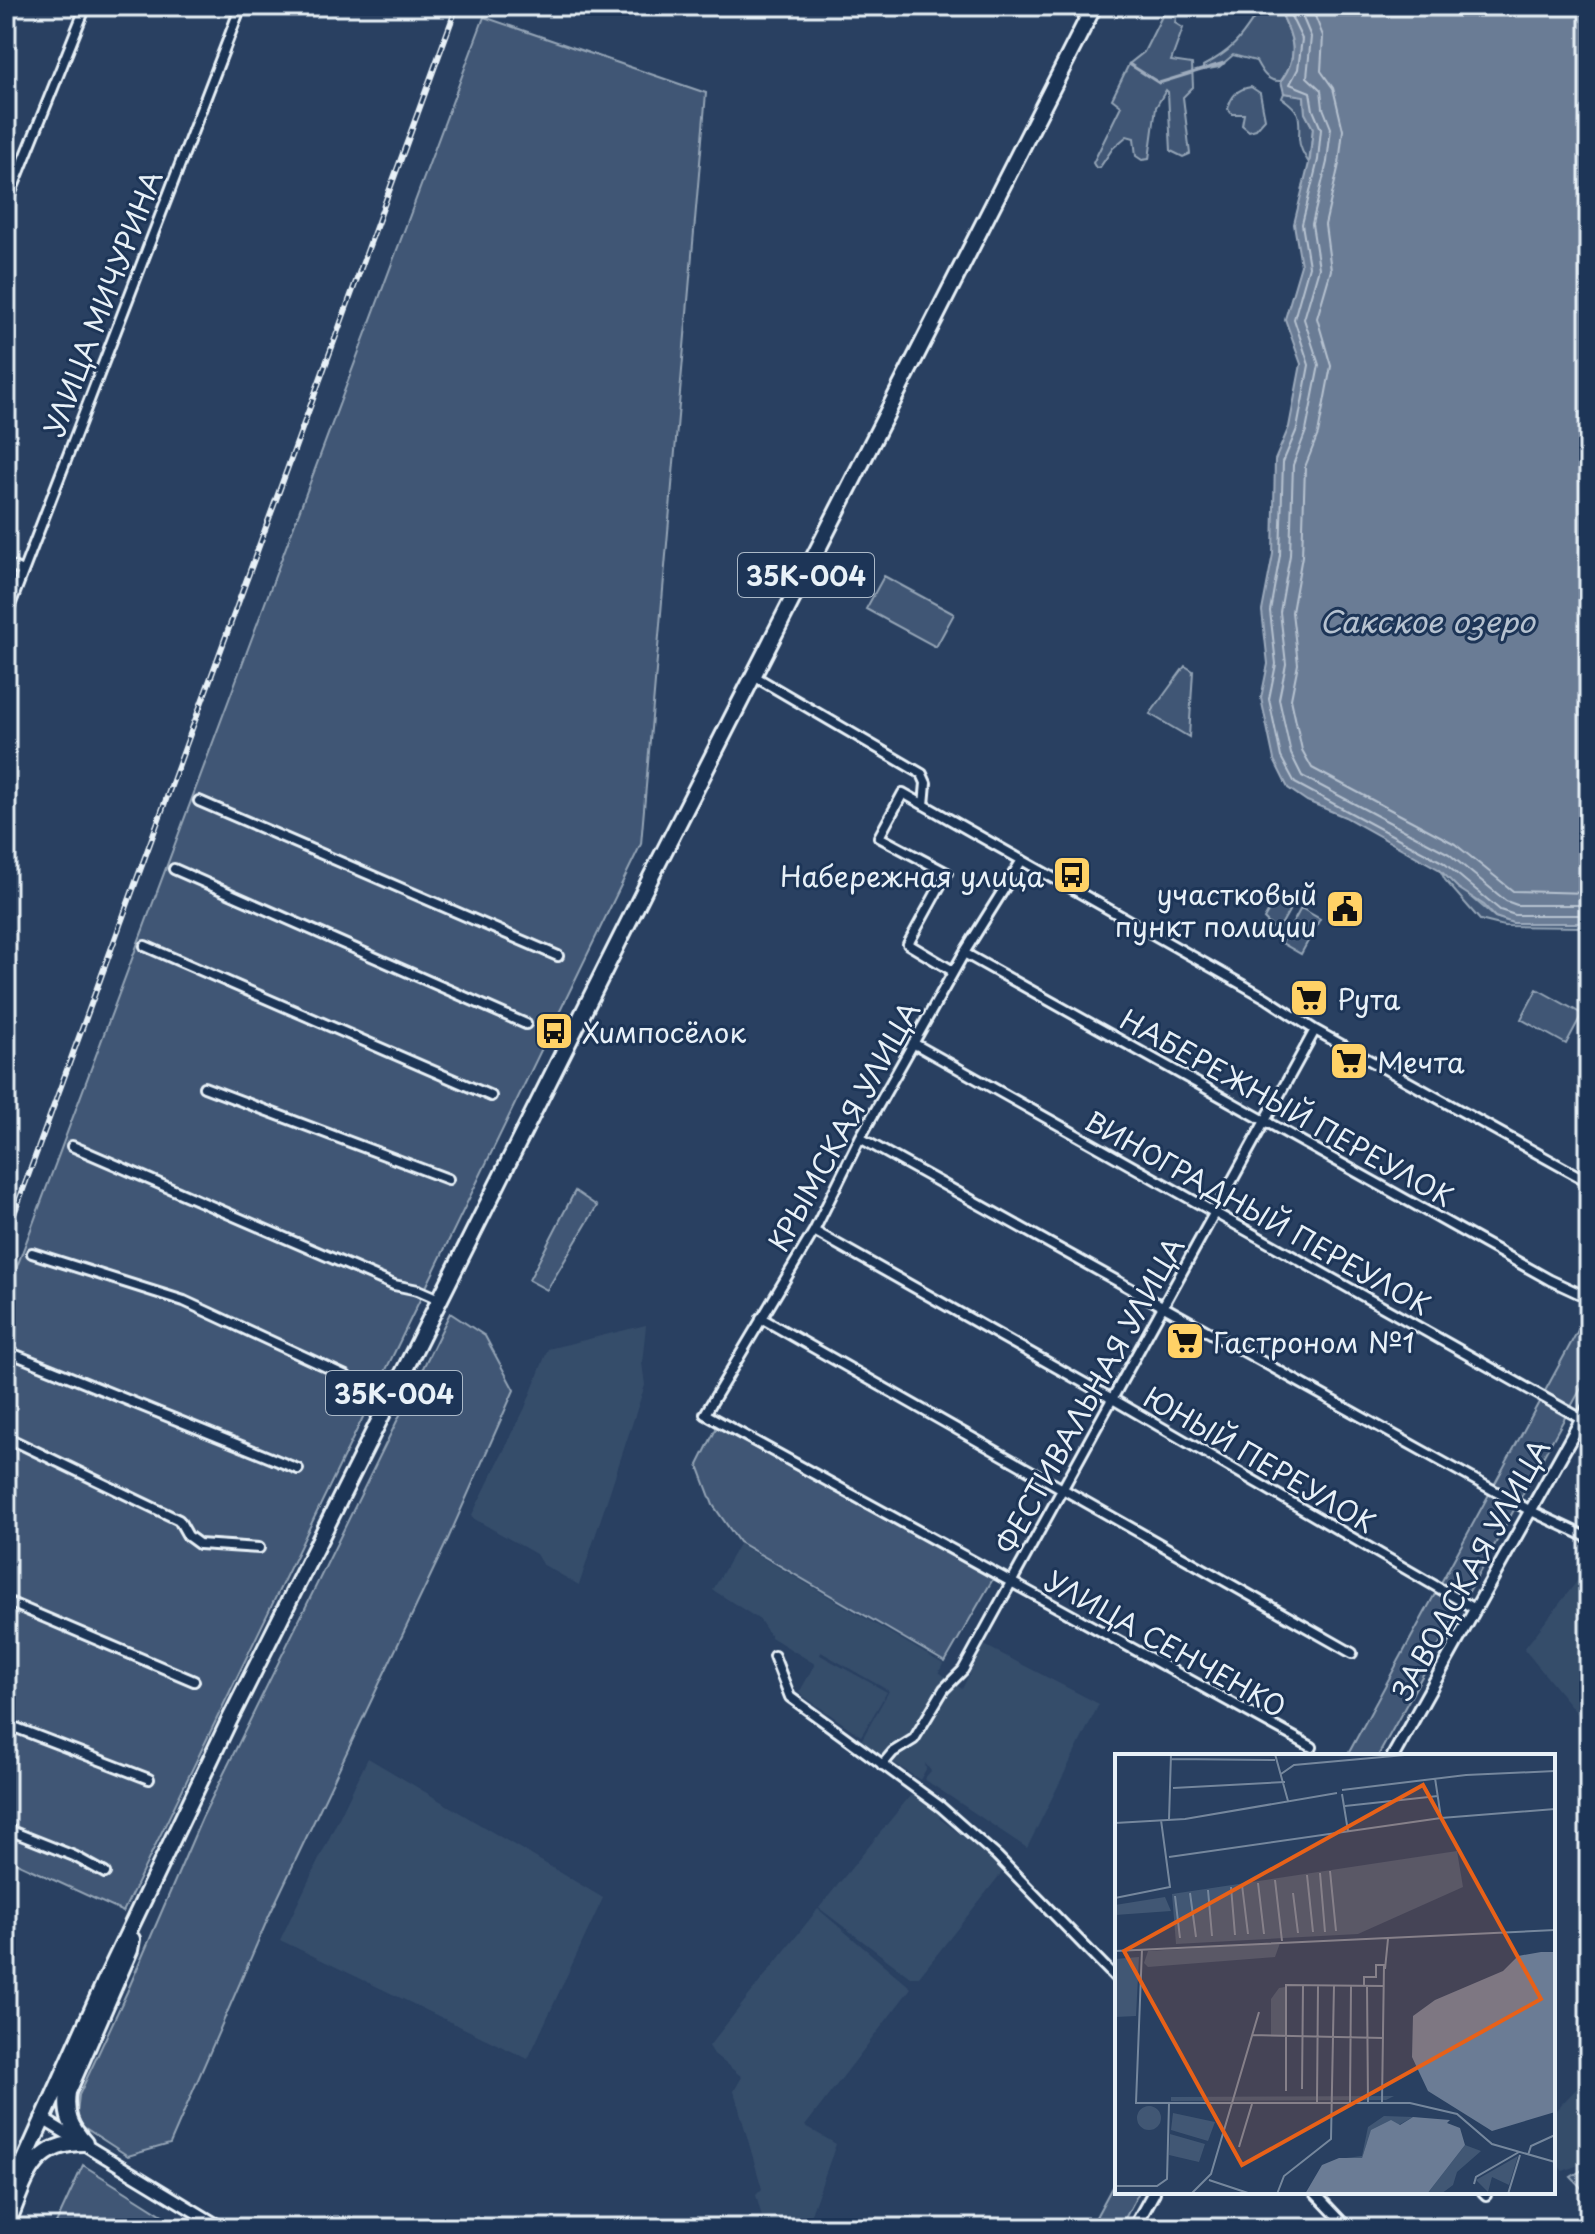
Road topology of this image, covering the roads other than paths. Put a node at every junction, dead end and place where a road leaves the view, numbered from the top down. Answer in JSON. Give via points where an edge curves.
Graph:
{"nodes":[{"id":1,"x":86,"y":6,"type":"edge"},
{"id":2,"x":241,"y":6,"type":"edge"},
{"id":3,"x":1094,"y":6,"type":"edge"},
{"id":4,"x":6,"y":205,"type":"edge"},
{"id":5,"x":6,"y":564,"type":"edge"},
{"id":6,"x":22,"y":571,"type":"junction"},
{"id":7,"x":6,"y":616,"type":"edge"},
{"id":8,"x":754,"y":676,"type":"junction"},
{"id":9,"x":199,"y":801,"type":"dead end"},
{"id":10,"x":924,"y":805,"type":"junction"},
{"id":11,"x":1022,"y":860,"type":"junction"},
{"id":12,"x":174,"y":869,"type":"dead end"},
{"id":13,"x":145,"y":946,"type":"dead end"},
{"id":14,"x":964,"y":953,"type":"junction"},
{"id":15,"x":558,"y":956,"type":"dead end"},
{"id":16,"x":953,"y":971,"type":"junction"},
{"id":17,"x":526,"y":1024,"type":"dead end"},
{"id":18,"x":1315,"y":1030,"type":"junction"},
{"id":19,"x":913,"y":1043,"type":"junction"},
{"id":20,"x":204,"y":1087,"type":"dead end"},
{"id":21,"x":491,"y":1096,"type":"dead end"},
{"id":22,"x":1265,"y":1120,"type":"junction"},
{"id":23,"x":860,"y":1138,"type":"junction"},
{"id":24,"x":72,"y":1146,"type":"dead end"},
{"id":25,"x":448,"y":1179,"type":"dead end"},
{"id":26,"x":1589,"y":1182,"type":"edge"},
{"id":27,"x":1214,"y":1213,"type":"junction"},
{"id":28,"x":814,"y":1231,"type":"junction"},
{"id":29,"x":32,"y":1253,"type":"dead end"},
{"id":30,"x":1589,"y":1298,"type":"edge"},
{"id":31,"x":441,"y":1300,"type":"junction"},
{"id":32,"x":1162,"y":1306,"type":"junction"},
{"id":33,"x":761,"y":1318,"type":"junction"},
{"id":34,"x":6,"y":1351,"type":"edge"},
{"id":35,"x":346,"y":1376,"type":"dead end"},
{"id":36,"x":1111,"y":1398,"type":"junction"},
{"id":37,"x":1589,"y":1406,"type":"edge"},
{"id":38,"x":705,"y":1414,"type":"joint"},
{"id":39,"x":1582,"y":1419,"type":"junction"},
{"id":40,"x":6,"y":1437,"type":"edge"},
{"id":41,"x":298,"y":1469,"type":"dead end"},
{"id":42,"x":1063,"y":1487,"type":"junction"},
{"id":43,"x":1529,"y":1510,"type":"junction"},
{"id":44,"x":1589,"y":1538,"type":"edge"},
{"id":45,"x":259,"y":1548,"type":"dead end"},
{"id":46,"x":1011,"y":1584,"type":"junction"},
{"id":47,"x":6,"y":1601,"type":"edge"},
{"id":48,"x":1475,"y":1609,"type":"junction"},
{"id":49,"x":1352,"y":1653,"type":"dead end"},
{"id":50,"x":774,"y":1656,"type":"dead end"},
{"id":51,"x":194,"y":1681,"type":"dead end"},
{"id":52,"x":6,"y":1724,"type":"edge"},
{"id":53,"x":1312,"y":1747,"type":"dead end"},
{"id":54,"x":1394,"y":1754,"type":"edge"},
{"id":55,"x":882,"y":1765,"type":"junction"},
{"id":56,"x":149,"y":1779,"type":"dead end"},
{"id":57,"x":6,"y":1829,"type":"edge"},
{"id":58,"x":105,"y":1873,"type":"dead end"},
{"id":59,"x":135,"y":1919,"type":"junction"},
{"id":60,"x":1115,"y":1977,"type":"edge"},
{"id":61,"x":41,"y":2118,"type":"junction"},
{"id":62,"x":85,"y":2143,"type":"junction"},
{"id":63,"x":1153,"y":2194,"type":"edge"},
{"id":64,"x":1316,"y":2194,"type":"edge"},
{"id":65,"x":6,"y":2202,"type":"edge"},
{"id":66,"x":6,"y":2227,"type":"edge"},
{"id":67,"x":222,"y":2228,"type":"edge"},
{"id":68,"x":1134,"y":2228,"type":"edge"},
{"id":69,"x":1348,"y":2228,"type":"edge"}],
"edges":[{"from":1,"to":4,"type":"street"},
{"from":2,"to":6,"type":"street","name":"УЛИЦА МИЧУРИНА"},
{"from":3,"to":8,"type":"main road","number":"35К-004"},
{"from":5,"to":6,"type":"street"},
{"from":6,"to":7,"type":"street","name":"УЛИЦА МИЧУРИНА"},
{"from":8,"to":10,"type":"street","via":[[922,774]]},
{"from":8,"to":31,"type":"main road","number":"35К-004"},
{"from":9,"to":15,"type":"street"},
{"from":10,"to":11,"type":"street"},
{"from":10,"to":16,"type":"street","via":[[903,793],[879,837],[947,873],[908,944]]},
{"from":11,"to":14,"type":"street","name":"КРЫМСКАЯ УЛИЦА"},
{"from":11,"to":18,"type":"street"},
{"from":12,"to":17,"type":"street"},
{"from":13,"to":21,"type":"street"},
{"from":14,"to":16,"type":"street","name":"КРЫМСКАЯ УЛИЦА"},
{"from":14,"to":22,"type":"street","name":"НАБЕРЕЖНЫЙ ПЕРЕУЛОК"},
{"from":16,"to":19,"type":"street","name":"КРЫМСКАЯ УЛИЦА"},
{"from":18,"to":22,"type":"street","name":"ФЕСТИВАЛЬНАЯ УЛИЦА"},
{"from":18,"to":26,"type":"street"},
{"from":19,"to":23,"type":"street","name":"КРЫМСКАЯ УЛИЦА"},
{"from":19,"to":27,"type":"street","name":"ВИНОГРАДНЫЙ ПЕРЕУЛОК"},
{"from":20,"to":25,"type":"street"},
{"from":22,"to":27,"type":"street","name":"ФЕСТИВАЛЬНАЯ УЛИЦА"},
{"from":22,"to":30,"type":"street","name":"НАБЕРЕЖНЫЙ ПЕРЕУЛОК"},
{"from":23,"to":28,"type":"street","name":"КРЫМСКАЯ УЛИЦА"},
{"from":23,"to":32,"type":"street"},
{"from":24,"to":31,"type":"street","via":[[394,1285]]},
{"from":27,"to":32,"type":"street","name":"ФЕСТИВАЛЬНАЯ УЛИЦА"},
{"from":27,"to":39,"type":"street","name":"ВИНОГРАДНЫЙ ПЕРЕУЛОК"},
{"from":28,"to":33,"type":"street","name":"КРЫМСКАЯ УЛИЦА"},
{"from":28,"to":36,"type":"street","name":"ЮНЫЙ ПЕРЕУЛОК"},
{"from":29,"to":35,"type":"street","via":[[184,1301]]},
{"from":31,"to":59,"type":"main road","number":"35К-004"},
{"from":32,"to":36,"type":"street","name":"ФЕСТИВАЛЬНАЯ УЛИЦА"},
{"from":32,"to":43,"type":"street"},
{"from":33,"to":38,"type":"street","name":"КРЫМСКАЯ УЛИЦА"},
{"from":33,"to":42,"type":"street"},
{"from":34,"to":41,"type":"street"},
{"from":36,"to":42,"type":"street","name":"ФЕСТИВАЛЬНАЯ УЛИЦА"},
{"from":36,"to":48,"type":"street","name":"ЮНЫЙ ПЕРЕУЛОК"},
{"from":37,"to":39,"type":"street","name":"ЗАВОДСКАЯ УЛИЦА"},
{"from":38,"to":46,"type":"street","name":"УЛИЦА СЕНЧЕНКО"},
{"from":39,"to":43,"type":"street","name":"ЗАВОДСКАЯ УЛИЦА"},
{"from":40,"to":45,"type":"street","via":[[179,1520],[199,1544]]},
{"from":42,"to":46,"type":"street","name":"ФЕСТИВАЛЬНАЯ УЛИЦА"},
{"from":42,"to":49,"type":"street"},
{"from":43,"to":44,"type":"street"},
{"from":43,"to":48,"type":"street","name":"ЗАВОДСКАЯ УЛИЦА"},
{"from":46,"to":53,"type":"street","name":"УЛИЦА СЕНЧЕНКО"},
{"from":46,"to":55,"type":"street","name":"ФЕСТИВАЛЬНАЯ УЛИЦА","via":[[963,1670],[944,1689],[914,1739]]},
{"from":47,"to":51,"type":"street"},
{"from":48,"to":54,"type":"street","name":"ЗАВОДСКАЯ УЛИЦА"},
{"from":50,"to":55,"type":"street","via":[[790,1697]]},
{"from":52,"to":56,"type":"street"},
{"from":55,"to":60,"type":"street","via":[[997,1856]]},
{"from":57,"to":58,"type":"street"},
{"from":59,"to":61,"type":"main road","number":"35К-004"},
{"from":59,"to":62,"type":"main road","via":[[130,1950],[68,2092],[70,2123]]},
{"from":61,"to":62,"type":"street"},
{"from":61,"to":65,"type":"main road","number":"35К-004"},
{"from":62,"to":66,"type":"main road","via":[[60,2144],[43,2154]]},
{"from":62,"to":67,"type":"street"},
{"from":63,"to":68,"type":"street"},
{"from":64,"to":69,"type":"street"}]}
